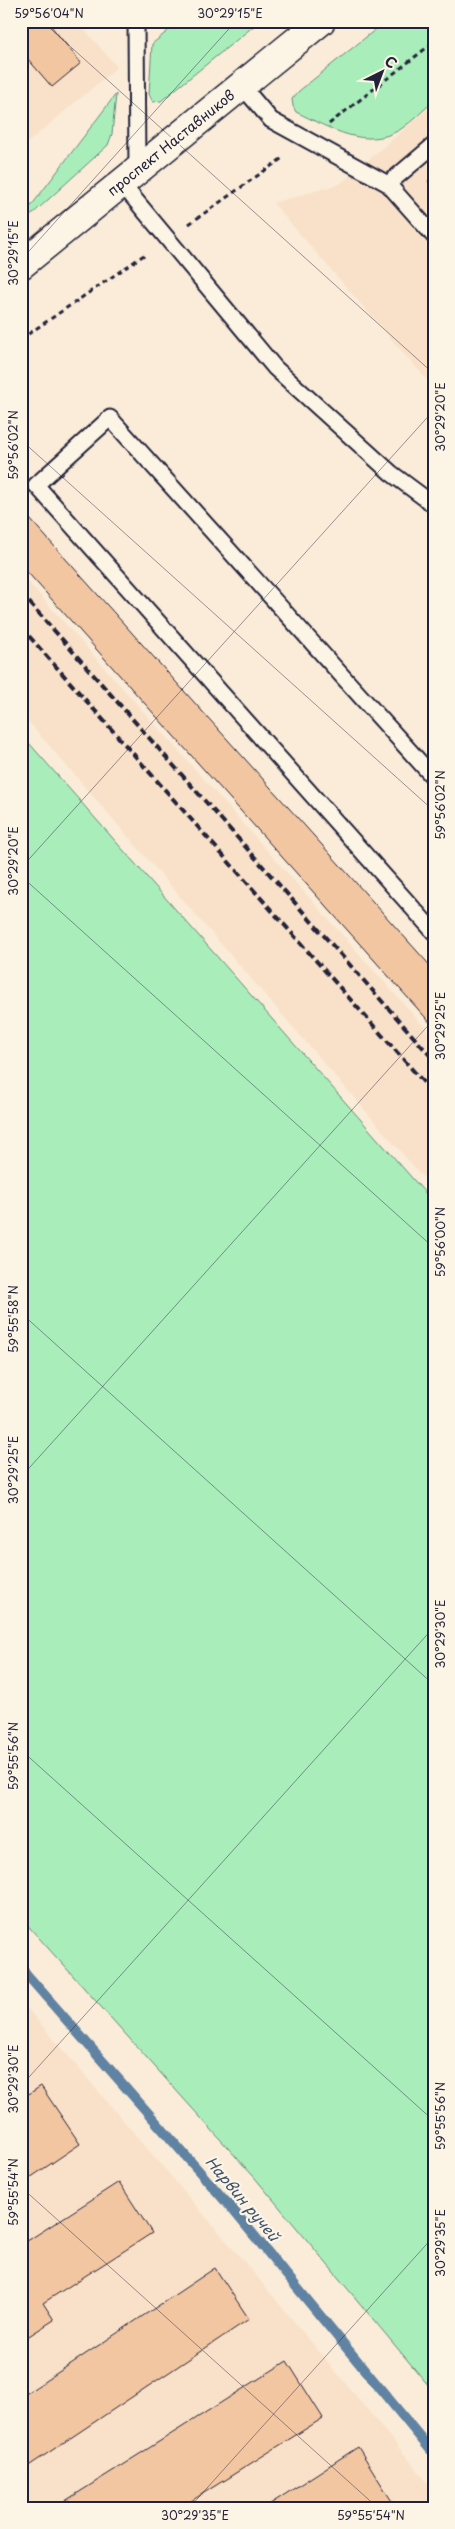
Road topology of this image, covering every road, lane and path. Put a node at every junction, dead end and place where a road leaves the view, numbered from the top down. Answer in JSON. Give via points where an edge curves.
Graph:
{"nodes":[{"id":1,"x":136,"y":21,"type":"edge"},
{"id":2,"x":321,"y":21,"type":"edge"},
{"id":3,"x":434,"y":42,"type":"edge"},
{"id":4,"x":242,"y":86,"type":"junction"},
{"id":5,"x":308,"y":140,"type":"junction"},
{"id":6,"x":434,"y":145,"type":"edge"},
{"id":7,"x":129,"y":178,"type":"junction"},
{"id":8,"x":388,"y":184,"type":"junction"},
{"id":9,"x":434,"y":236,"type":"edge"},
{"id":10,"x":166,"y":239,"type":"junction"},
{"id":11,"x":21,"y":265,"type":"edge"},
{"id":12,"x":21,"y":339,"type":"edge"},
{"id":13,"x":434,"y":505,"type":"edge"},
{"id":14,"x":434,"y":778,"type":"edge"},
{"id":15,"x":434,"y":932,"type":"edge"}],
"edges":[{"from":1,"to":7,"type":"lane"},
{"from":2,"to":4,"type":"main road","name":"проспект Наставников"},
{"from":3,"to":5,"type":"path"},
{"from":4,"to":5,"type":"lane","via":[[271,120]]},
{"from":4,"to":7,"type":"main road","name":"проспект Наставников"},
{"from":5,"to":8,"type":"lane"},
{"from":5,"to":10,"type":"path"},
{"from":6,"to":8,"type":"lane"},
{"from":7,"to":10,"type":"lane"},
{"from":7,"to":11,"type":"main road","name":"проспект Наставников"},
{"from":8,"to":9,"type":"lane"},
{"from":10,"to":12,"type":"path"},
{"from":10,"to":13,"type":"lane","via":[[275,368],[391,472]]},
{"from":14,"to":15,"type":"lane","via":[[110,418],[36,485]]}]}
